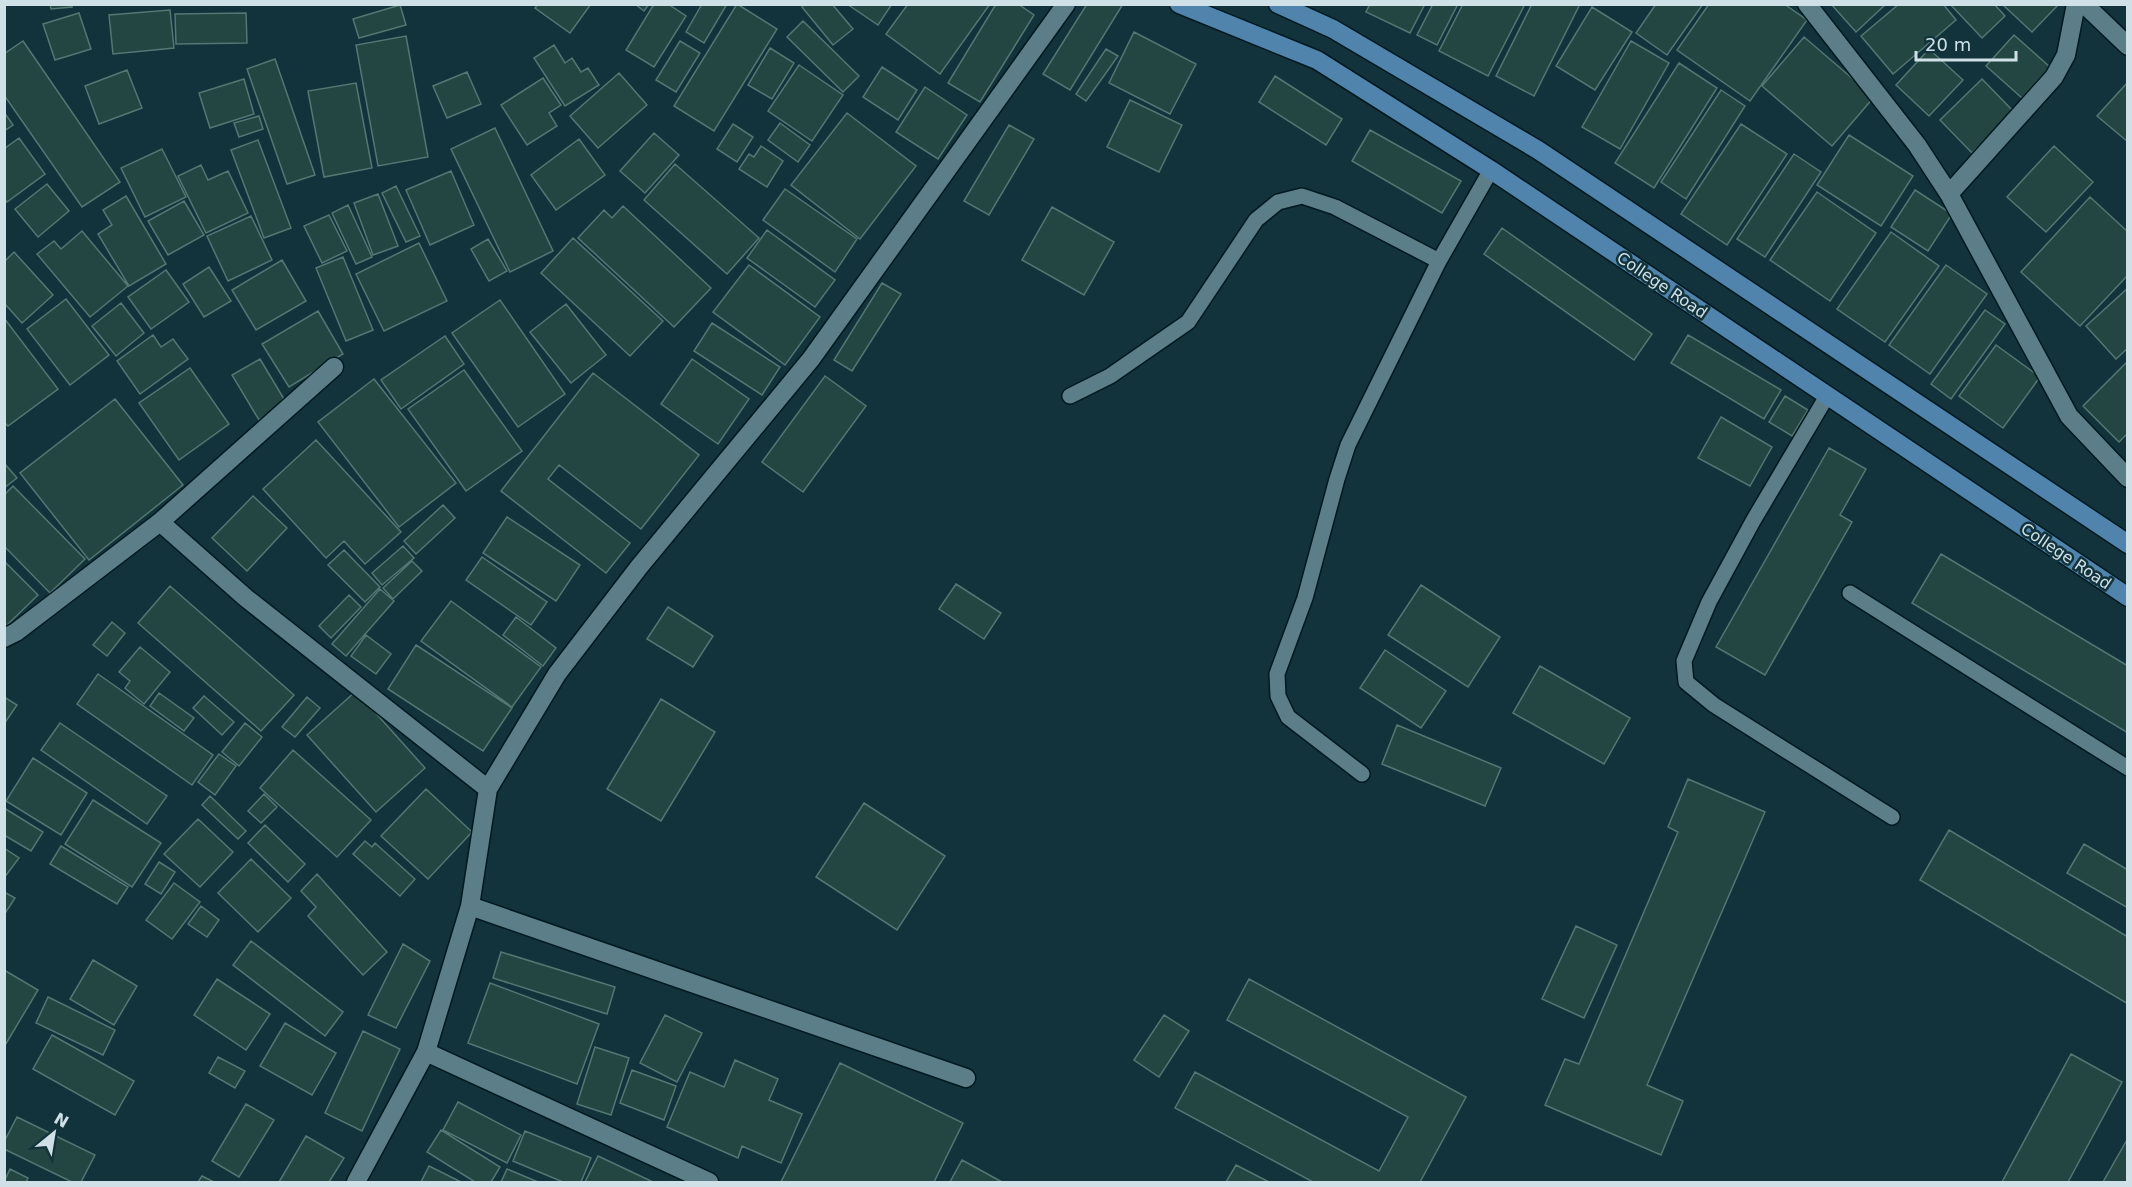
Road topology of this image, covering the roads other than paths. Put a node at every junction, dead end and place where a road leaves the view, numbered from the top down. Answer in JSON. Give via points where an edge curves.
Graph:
{"nodes":[{"id":1,"x":1066,"y":4,"type":"edge"},
{"id":2,"x":1179,"y":4,"type":"edge"},
{"id":3,"x":1278,"y":4,"type":"edge"},
{"id":4,"x":1807,"y":4,"type":"edge"},
{"id":5,"x":2076,"y":4,"type":"edge"},
{"id":6,"x":2084,"y":4,"type":"edge"},
{"id":7,"x":2127,"y":46,"type":"edge"},
{"id":8,"x":1491,"y":170,"type":"junction"},
{"id":9,"x":1949,"y":194,"type":"junction"},
{"id":10,"x":1439,"y":261,"type":"junction"},
{"id":11,"x":334,"y":367,"type":"dead end"},
{"id":12,"x":1070,"y":396,"type":"dead end"},
{"id":13,"x":1827,"y":396,"type":"junction"},
{"id":14,"x":2127,"y":478,"type":"edge"},
{"id":15,"x":159,"y":522,"type":"junction"},
{"id":16,"x":2127,"y":544,"type":"edge"},
{"id":17,"x":1850,"y":593,"type":"dead end"},
{"id":18,"x":2127,"y":597,"type":"edge"},
{"id":19,"x":4,"y":638,"type":"edge"},
{"id":20,"x":2127,"y":768,"type":"edge"},
{"id":21,"x":1362,"y":774,"type":"dead end"},
{"id":22,"x":488,"y":789,"type":"junction"},
{"id":23,"x":1892,"y":817,"type":"dead end"},
{"id":24,"x":470,"y":906,"type":"junction"},
{"id":25,"x":426,"y":1052,"type":"junction"},
{"id":26,"x":966,"y":1078,"type":"dead end"},
{"id":27,"x":356,"y":1182,"type":"edge"},
{"id":28,"x":709,"y":1182,"type":"edge"}],
"edges":[{"from":1,"to":22,"type":"street","via":[[811,359],[639,567],[557,674]]},
{"from":2,"to":8,"type":"main road","name":"College Road","via":[[1317,60]]},
{"from":3,"to":16,"type":"main road","via":[[1333,29],[1538,150]]},
{"from":4,"to":9,"type":"street","via":[[1917,145]]},
{"from":5,"to":9,"type":"street","via":[[2066,55],[2054,77]]},
{"from":6,"to":7,"type":"street"},
{"from":8,"to":10,"type":"lane"},
{"from":8,"to":13,"type":"main road","name":"College Road"},
{"from":9,"to":14,"type":"street","via":[[2069,416]]},
{"from":10,"to":12,"type":"lane","via":[[1335,207],[1302,196],[1278,202],[1256,220],[1188,322],[1110,376]]},
{"from":10,"to":21,"type":"lane","via":[[1348,446],[1305,598],[1277,674],[1278,696],[1288,717]]},
{"from":11,"to":15,"type":"street"},
{"from":13,"to":18,"type":"main road","name":"College Road"},
{"from":13,"to":23,"type":"lane","via":[[1709,602],[1684,662],[1686,682],[1714,705]]},
{"from":15,"to":19,"type":"street"},
{"from":15,"to":22,"type":"street","via":[[246,598]]},
{"from":17,"to":20,"type":"lane"},
{"from":22,"to":24,"type":"street"},
{"from":24,"to":25,"type":"street"},
{"from":24,"to":26,"type":"street"},
{"from":25,"to":27,"type":"street"},
{"from":25,"to":28,"type":"street"}]}
